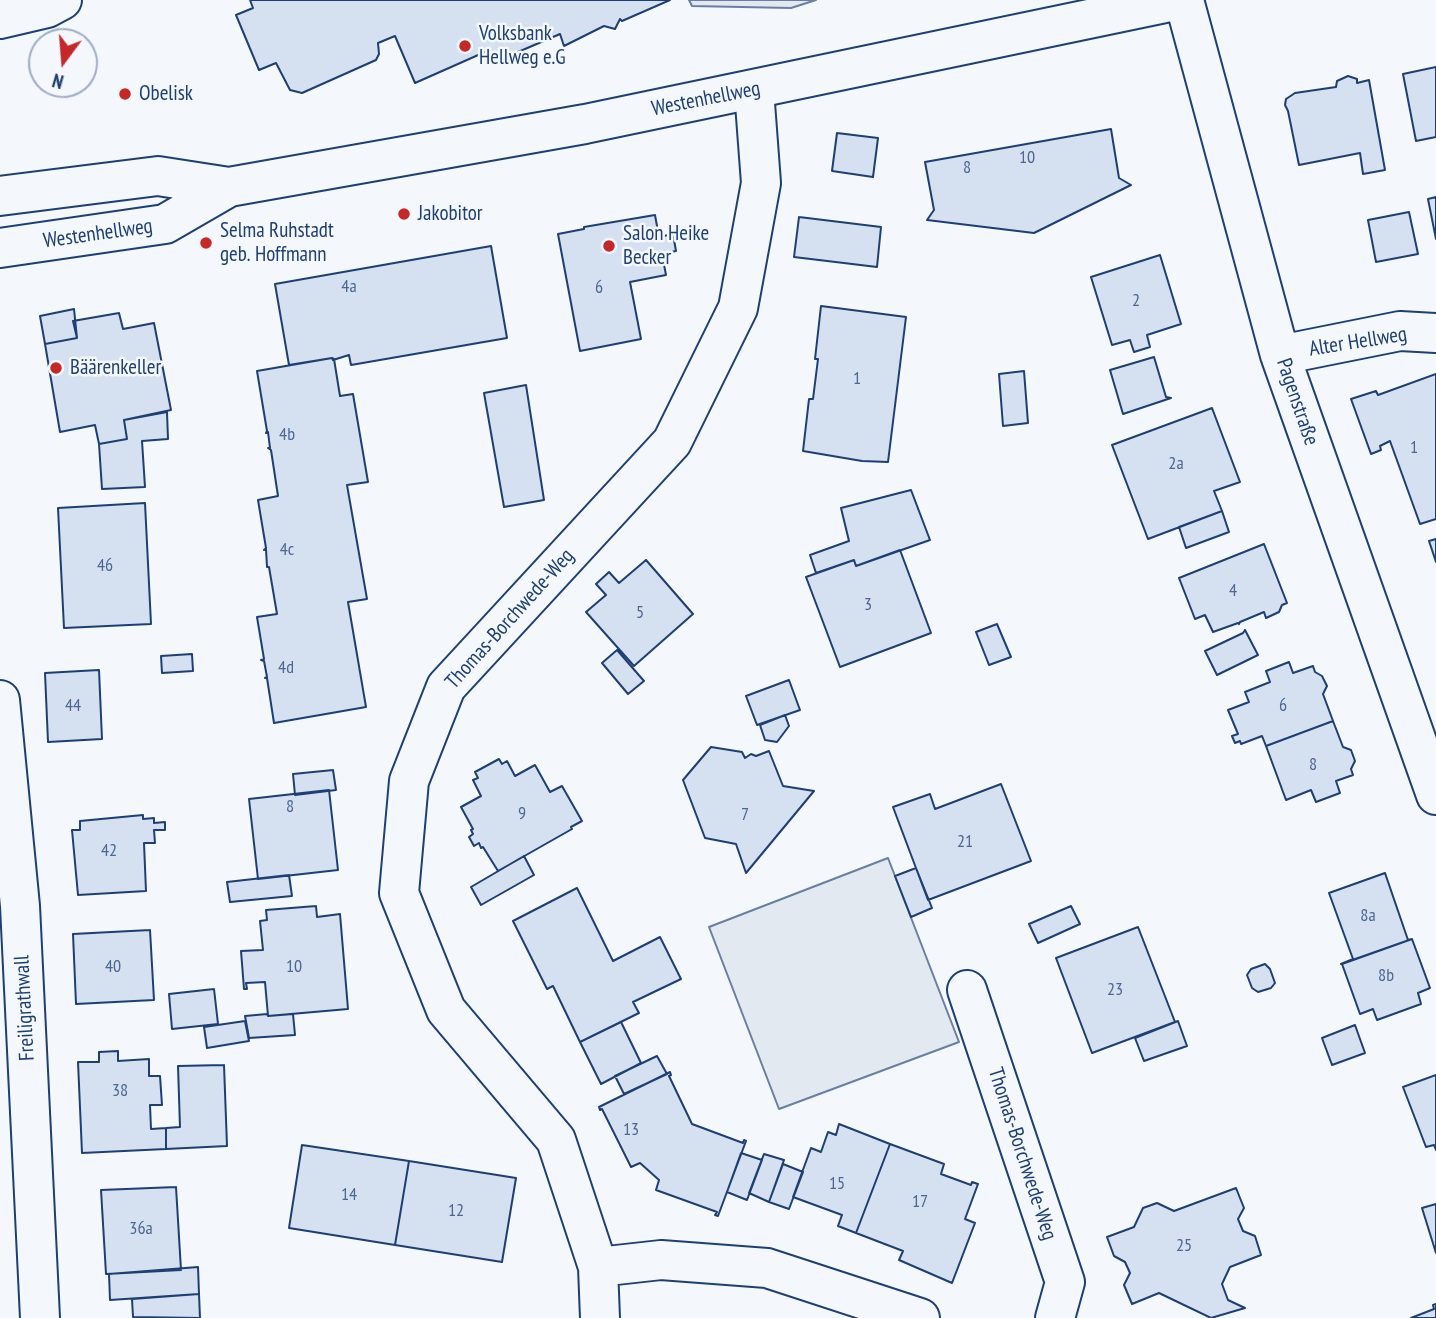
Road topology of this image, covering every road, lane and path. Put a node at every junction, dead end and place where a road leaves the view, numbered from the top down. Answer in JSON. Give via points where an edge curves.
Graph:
{"nodes":[{"id":1,"x":62,"y":0,"type":"edge"},
{"id":2,"x":1182,"y":0,"type":"edge"},
{"id":3,"x":0,"y":19,"type":"edge"},
{"id":4,"x":754,"y":90,"type":"junction"},
{"id":5,"x":229,"y":187,"type":"junction"},
{"id":6,"x":0,"y":196,"type":"edge"},
{"id":7,"x":0,"y":248,"type":"edge"},
{"id":8,"x":1436,"y":333,"type":"edge"},
{"id":9,"x":1280,"y":355,"type":"junction"},
{"id":10,"x":0,"y":700,"type":"edge"},
{"id":11,"x":1436,"y":795,"type":"edge"},
{"id":12,"x":967,"y":990,"type":"dead end"},
{"id":13,"x":598,"y":1267,"type":"junction"},
{"id":14,"x":40,"y":1318,"type":"edge"},
{"id":15,"x":600,"y":1318,"type":"edge"},
{"id":16,"x":919,"y":1318,"type":"edge"},
{"id":17,"x":1055,"y":1318,"type":"edge"}],
"edges":[{"from":1,"to":3,"type":"street"},
{"from":2,"to":4,"type":"street","name":"Westenhellweg"},
{"from":2,"to":9,"type":"street","name":"Pagenstraße"},
{"from":4,"to":5,"type":"street","name":"Westenhellweg"},
{"from":4,"to":13,"type":"street","name":"Thomas-Borchwede-Weg","via":[[761,183],[738,308],[672,442],[446,687],[410,781],[399,893],[446,1010],[556,1140]]},
{"from":5,"to":6,"type":"street","name":"Westenhellweg","via":[[158,176]]},
{"from":5,"to":7,"type":"street","name":"Westenhellweg","via":[[165,224]]},
{"from":8,"to":9,"type":"street","name":"Alter Hellweg","via":[[1400,331]]},
{"from":9,"to":11,"type":"street","name":"Pagenstraße"},
{"from":10,"to":14,"type":"street","name":"Freiligrathwall","via":[[20,905]]},
{"from":12,"to":17,"type":"street","name":"Thomas-Borchwede-Weg","via":[[1065,1282]]},
{"from":13,"to":15,"type":"street","name":"Thomas-Borchwede-Weg"},
{"from":13,"to":16,"type":"street","via":[[661,1260],[767,1268]]}]}
